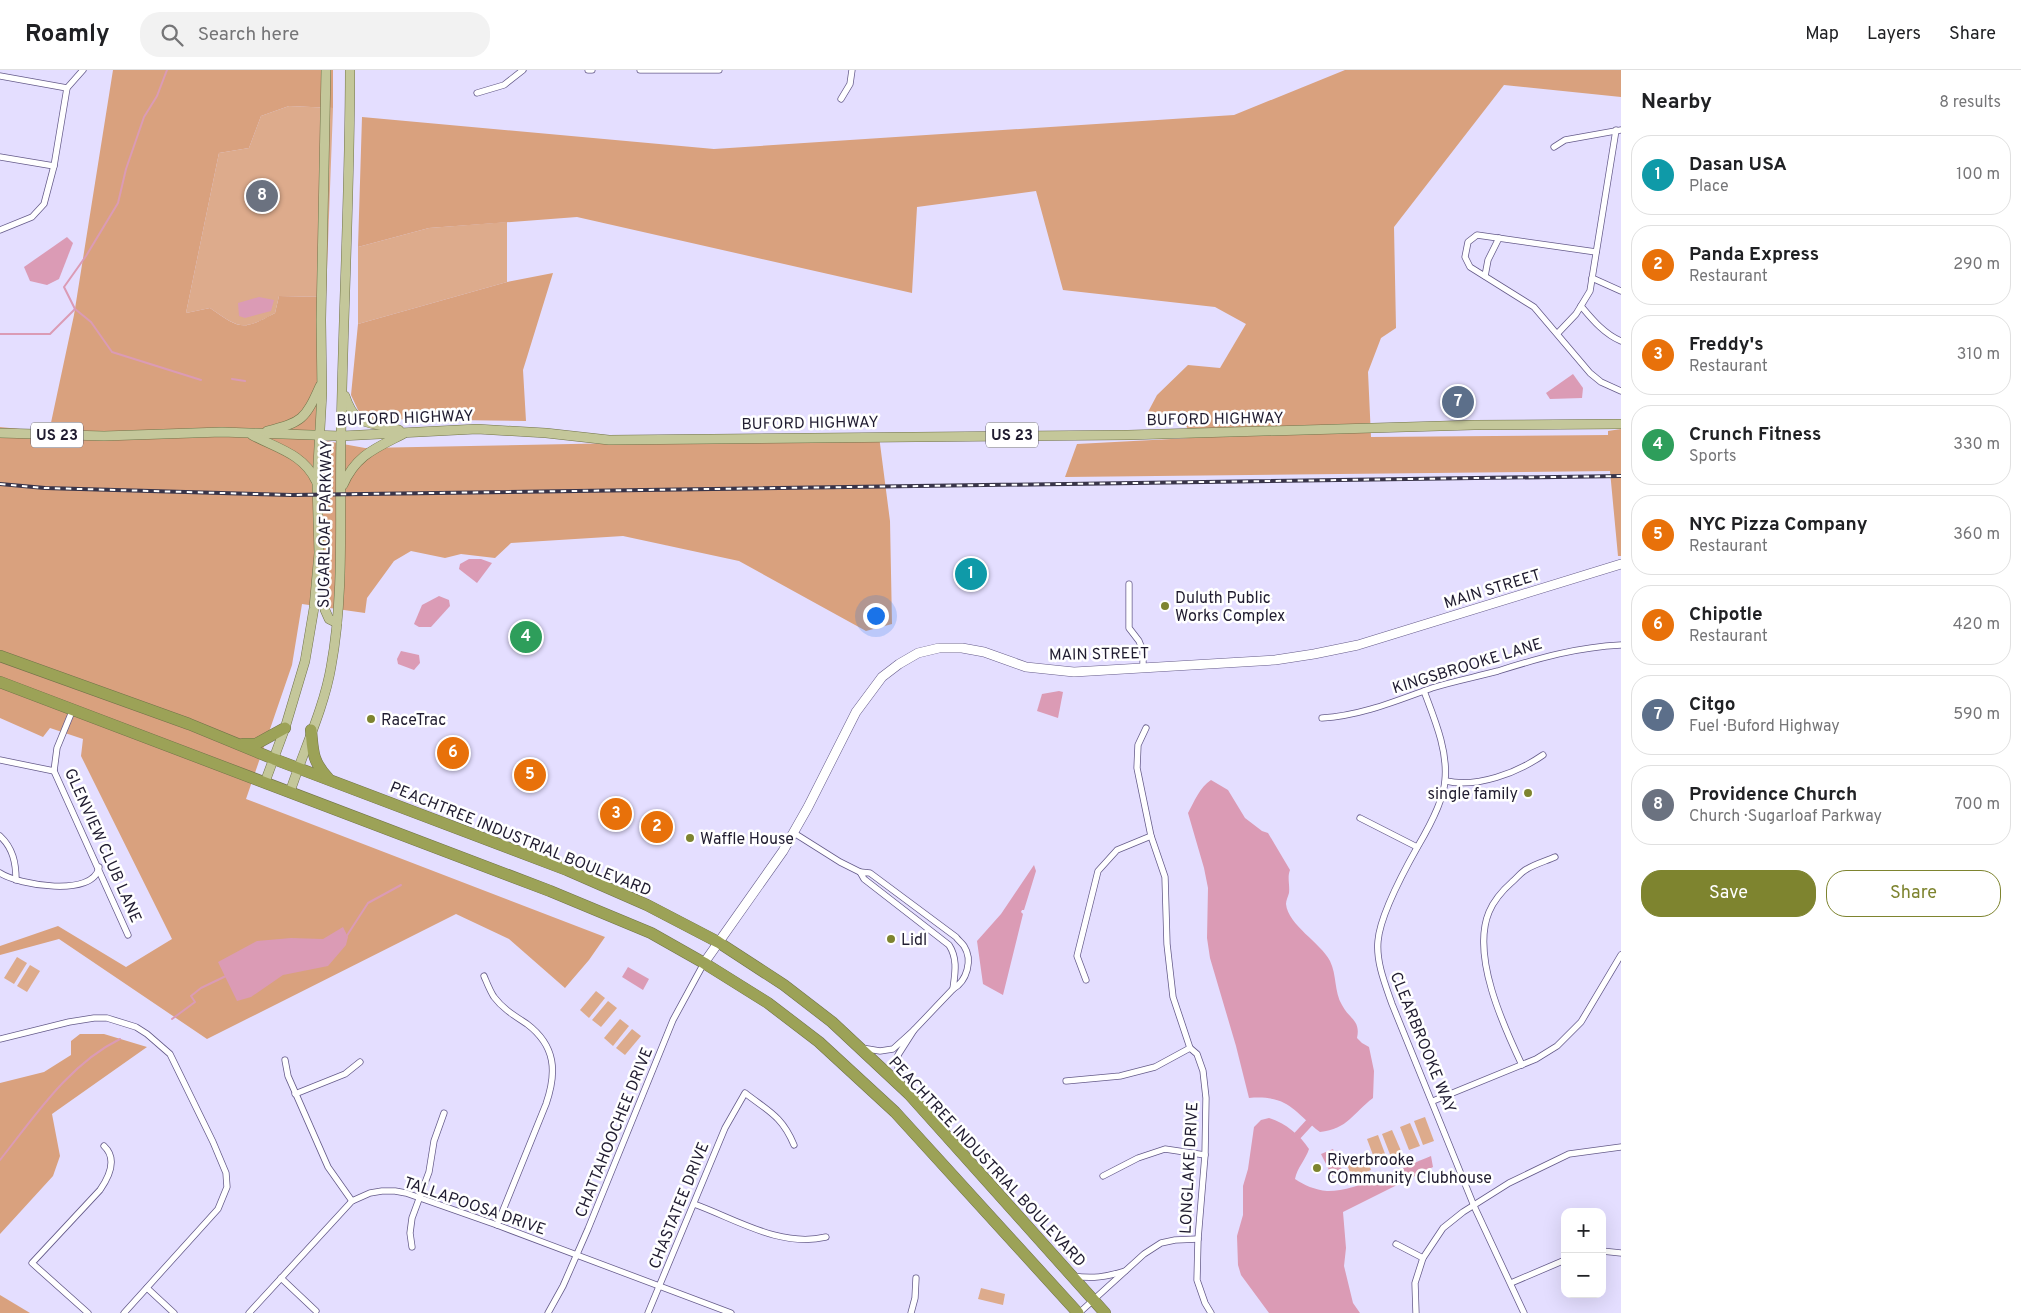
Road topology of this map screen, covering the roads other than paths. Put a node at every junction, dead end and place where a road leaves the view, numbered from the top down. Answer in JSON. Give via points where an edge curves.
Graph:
{"nodes":[{"id":1,"x":83,"y":70,"type":"edge"},
{"id":2,"x":326,"y":70,"type":"edge"},
{"id":3,"x":350,"y":70,"type":"edge"},
{"id":4,"x":523,"y":70,"type":"edge"},
{"id":5,"x":588,"y":70,"type":"edge"},
{"id":6,"x":592,"y":70,"type":"edge"},
{"id":7,"x":640,"y":70,"type":"edge"},
{"id":8,"x":719,"y":70,"type":"edge"},
{"id":9,"x":852,"y":70,"type":"edge"},
{"id":10,"x":0,"y":76,"type":"edge"},
{"id":11,"x":67,"y":88,"type":"junction"},
{"id":12,"x":477,"y":93,"type":"dead end"},
{"id":13,"x":841,"y":100,"type":"dead end"},
{"id":14,"x":1619,"y":130,"type":"edge"},
{"id":15,"x":1554,"y":147,"type":"dead end"},
{"id":16,"x":0,"y":157,"type":"edge"},
{"id":17,"x":54,"y":166,"type":"junction"},
{"id":18,"x":0,"y":230,"type":"edge"},
{"id":19,"x":1499,"y":238,"type":"junction"},
{"id":20,"x":1596,"y":252,"type":"junction"},
{"id":21,"x":1484,"y":276,"type":"junction"},
{"id":22,"x":1592,"y":278,"type":"junction"},
{"id":23,"x":1621,"y":291,"type":"edge"},
{"id":24,"x":1581,"y":306,"type":"junction"},
{"id":25,"x":1558,"y":333,"type":"junction"},
{"id":26,"x":1621,"y":341,"type":"edge"},
{"id":27,"x":322,"y":381,"type":"junction"},
{"id":28,"x":342,"y":387,"type":"junction"},
{"id":29,"x":1621,"y":391,"type":"edge"},
{"id":30,"x":1621,"y":424,"type":"edge"},
{"id":31,"x":406,"y":432,"type":"junction"},
{"id":32,"x":0,"y":433,"type":"edge"},
{"id":33,"x":252,"y":434,"type":"junction"},
{"id":34,"x":320,"y":435,"type":"junction"},
{"id":35,"x":341,"y":436,"type":"junction"},
{"id":36,"x":317,"y":483,"type":"junction"},
{"id":37,"x":340,"y":490,"type":"junction"},
{"id":38,"x":319,"y":553,"type":"junction"},
{"id":39,"x":1621,"y":564,"type":"edge"},
{"id":40,"x":1129,"y":584,"type":"dead end"},
{"id":41,"x":337,"y":623,"type":"junction"},
{"id":42,"x":1621,"y":645,"type":"edge"},
{"id":43,"x":0,"y":656,"type":"edge"},
{"id":44,"x":1143,"y":667,"type":"junction"},
{"id":45,"x":0,"y":682,"type":"edge"},
{"id":46,"x":1424,"y":691,"type":"junction"},
{"id":47,"x":73,"y":709,"type":"junction"},
{"id":48,"x":1322,"y":718,"type":"dead end"},
{"id":49,"x":285,"y":728,"type":"junction"},
{"id":50,"x":1146,"y":728,"type":"dead end"},
{"id":51,"x":311,"y":730,"type":"junction"},
{"id":52,"x":239,"y":744,"type":"junction"},
{"id":53,"x":1543,"y":755,"type":"dead end"},
{"id":54,"x":274,"y":759,"type":"junction"},
{"id":55,"x":0,"y":760,"type":"edge"},
{"id":56,"x":298,"y":768,"type":"junction"},
{"id":57,"x":54,"y":771,"type":"junction"},
{"id":58,"x":329,"y":779,"type":"junction"},
{"id":59,"x":1446,"y":780,"type":"junction"},
{"id":60,"x":265,"y":782,"type":"junction"},
{"id":61,"x":290,"y":792,"type":"junction"},
{"id":62,"x":1360,"y":818,"type":"dead end"},
{"id":63,"x":794,"y":832,"type":"junction"},
{"id":64,"x":0,"y":836,"type":"edge"},
{"id":65,"x":1151,"y":836,"type":"junction"},
{"id":66,"x":1418,"y":847,"type":"junction"},
{"id":67,"x":1555,"y":857,"type":"dead end"},
{"id":68,"x":99,"y":868,"type":"junction"},
{"id":69,"x":860,"y":872,"type":"junction"},
{"id":70,"x":0,"y":873,"type":"edge"},
{"id":71,"x":16,"y":880,"type":"junction"},
{"id":72,"x":128,"y":935,"type":"dead end"},
{"id":73,"x":718,"y":942,"type":"junction"},
{"id":74,"x":1621,"y":955,"type":"edge"},
{"id":75,"x":704,"y":963,"type":"junction"},
{"id":76,"x":484,"y":976,"type":"dead end"},
{"id":77,"x":1086,"y":980,"type":"dead end"},
{"id":78,"x":953,"y":989,"type":"junction"},
{"id":79,"x":914,"y":1030,"type":"junction"},
{"id":80,"x":0,"y":1039,"type":"edge"},
{"id":81,"x":859,"y":1048,"type":"junction"},
{"id":82,"x":1190,"y":1048,"type":"junction"},
{"id":83,"x":286,"y":1060,"type":"dead end"},
{"id":84,"x":360,"y":1062,"type":"dead end"},
{"id":85,"x":1522,"y":1065,"type":"junction"},
{"id":86,"x":1066,"y":1081,"type":"dead end"},
{"id":87,"x":903,"y":1089,"type":"junction"},
{"id":88,"x":295,"y":1094,"type":"junction"},
{"id":89,"x":1432,"y":1101,"type":"junction"},
{"id":90,"x":444,"y":1113,"type":"dead end"},
{"id":91,"x":794,"y":1145,"type":"dead end"},
{"id":92,"x":104,"y":1146,"type":"dead end"},
{"id":93,"x":1621,"y":1147,"type":"edge"},
{"id":94,"x":1205,"y":1155,"type":"junction"},
{"id":95,"x":1103,"y":1176,"type":"dead end"},
{"id":96,"x":420,"y":1198,"type":"junction"},
{"id":97,"x":352,"y":1201,"type":"junction"},
{"id":98,"x":694,"y":1204,"type":"junction"},
{"id":99,"x":1474,"y":1206,"type":"junction"},
{"id":100,"x":497,"y":1225,"type":"junction"},
{"id":101,"x":826,"y":1237,"type":"dead end"},
{"id":102,"x":1198,"y":1239,"type":"junction"},
{"id":103,"x":1396,"y":1244,"type":"dead end"},
{"id":104,"x":412,"y":1247,"type":"dead end"},
{"id":105,"x":1606,"y":1251,"type":"edge"},
{"id":106,"x":1621,"y":1253,"type":"edge"},
{"id":107,"x":576,"y":1256,"type":"junction"},
{"id":108,"x":1423,"y":1258,"type":"junction"},
{"id":109,"x":1561,"y":1262,"type":"edge"},
{"id":110,"x":1127,"y":1270,"type":"junction"},
{"id":111,"x":1072,"y":1276,"type":"junction"},
{"id":112,"x":281,"y":1278,"type":"junction"},
{"id":113,"x":916,"y":1278,"type":"dead end"},
{"id":114,"x":1511,"y":1284,"type":"junction"},
{"id":115,"x":660,"y":1287,"type":"junction"},
{"id":116,"x":147,"y":1288,"type":"junction"},
{"id":117,"x":1094,"y":1301,"type":"junction"},
{"id":118,"x":316,"y":1311,"type":"dead end"},
{"id":119,"x":88,"y":1313,"type":"edge"},
{"id":120,"x":124,"y":1313,"type":"edge"},
{"id":121,"x":174,"y":1313,"type":"edge"},
{"id":122,"x":248,"y":1313,"type":"edge"},
{"id":123,"x":548,"y":1313,"type":"edge"},
{"id":124,"x":648,"y":1313,"type":"edge"},
{"id":125,"x":731,"y":1313,"type":"edge"},
{"id":126,"x":911,"y":1313,"type":"edge"},
{"id":127,"x":1078,"y":1313,"type":"edge"},
{"id":128,"x":1106,"y":1313,"type":"edge"},
{"id":129,"x":1212,"y":1313,"type":"edge"},
{"id":130,"x":1416,"y":1313,"type":"edge"},
{"id":131,"x":1524,"y":1313,"type":"edge"}],
"edges":[{"from":1,"to":11,"type":"street"},
{"from":2,"to":27,"type":"main road","name":"SUGARLOAF PARKWAY"},
{"from":3,"to":28,"type":"main road","name":"SUGARLOAF PARKWAY"},
{"from":4,"to":12,"type":"street","via":[[504,85]]},
{"from":5,"to":6,"type":"street"},
{"from":7,"to":8,"type":"street"},
{"from":9,"to":13,"type":"street","via":[[850,84]]},
{"from":10,"to":11,"type":"street"},
{"from":11,"to":17,"type":"street"},
{"from":14,"to":15,"type":"street","via":[[1566,140]]},
{"from":14,"to":20,"type":"street"},
{"from":16,"to":17,"type":"street"},
{"from":17,"to":18,"type":"street","via":[[44,204],[32,217]]},
{"from":19,"to":20,"type":"street"},
{"from":19,"to":21,"type":"street"},
{"from":19,"to":21,"type":"street","via":[[1478,235],[1468,242],[1467,262]]},
{"from":20,"to":22,"type":"street"},
{"from":21,"to":25,"type":"street","via":[[1534,307]]},
{"from":22,"to":23,"type":"street"},
{"from":22,"to":24,"type":"street","via":[[1590,290]]},
{"from":24,"to":25,"type":"street"},
{"from":24,"to":26,"type":"street","via":[[1595,322]]},
{"from":25,"to":29,"type":"street","via":[[1590,373]]},
{"from":27,"to":33,"type":"main road","via":[[312,405],[294,424]]},
{"from":27,"to":34,"type":"main road","name":"SUGARLOAF PARKWAY"},
{"from":28,"to":31,"type":"main road","via":[[355,418]]},
{"from":28,"to":35,"type":"main road","name":"SUGARLOAF PARKWAY"},
{"from":30,"to":31,"type":"main road","name":"BUFORD HIGHWAY","number":"US 23","via":[[1128,435],[609,440],[477,429]]},
{"from":31,"to":35,"type":"main road","name":"BUFORD HIGHWAY","number":"US 23"},
{"from":31,"to":37,"type":"main road","via":[[367,452],[355,463]]},
{"from":32,"to":33,"type":"main road","name":"BUFORD HIGHWAY","number":"US 23","via":[[104,436]]},
{"from":33,"to":34,"type":"main road","name":"BUFORD HIGHWAY","number":"US 23"},
{"from":33,"to":36,"type":"main road","via":[[298,458],[312,471]]},
{"from":34,"to":35,"type":"main road","name":"BUFORD HIGHWAY","number":"US 23"},
{"from":34,"to":36,"type":"main road","name":"SUGARLOAF PARKWAY"},
{"from":35,"to":37,"type":"main road","name":"SUGARLOAF PARKWAY"},
{"from":36,"to":38,"type":"main road","name":"SUGARLOAF PARKWAY"},
{"from":37,"to":41,"type":"main road","name":"SUGARLOAF PARKWAY"},
{"from":38,"to":41,"type":"main road","via":[[325,610],[329,619]]},
{"from":38,"to":49,"type":"main road","name":"SUGARLOAF PARKWAY","via":[[310,638]]},
{"from":39,"to":44,"type":"street","name":"MAIN STREET","via":[[1361,644],[1245,663]]},
{"from":40,"to":44,"type":"street","via":[[1129,628],[1140,641]]},
{"from":41,"to":51,"type":"main road","name":"SUGARLOAF PARKWAY","via":[[331,668]]},
{"from":42,"to":46,"type":"street","name":"KINGSBROOKE LANE","via":[[1539,657]]},
{"from":43,"to":52,"type":"highway","name":"PEACHTREE INDUSTRIAL BOULEVARD"},
{"from":44,"to":63,"type":"street","name":"MAIN STREET","via":[[1053,671],[1026,667],[962,648],[939,648],[918,653],[882,677],[856,712]]},
{"from":45,"to":47,"type":"highway"},
{"from":46,"to":48,"type":"street","name":"KINGSBROOKE LANE","via":[[1344,716]]},
{"from":46,"to":59,"type":"street","name":"CLEARBROOKE WAY","via":[[1444,757]]},
{"from":47,"to":57,"type":"street","name":"GLENVIEW CLUB LANE","via":[[56,748]]},
{"from":47,"to":60,"type":"highway"},
{"from":49,"to":52,"type":"highway","via":[[256,744]]},
{"from":49,"to":54,"type":"main road","name":"SUGARLOAF PARKWAY"},
{"from":50,"to":65,"type":"street","name":"LONGLAKE DRIVE","via":[[1138,745],[1137,768]]},
{"from":51,"to":56,"type":"main road","name":"SUGARLOAF PARKWAY"},
{"from":51,"to":58,"type":"highway","via":[[313,756],[318,768]]},
{"from":52,"to":54,"type":"highway","name":"PEACHTREE INDUSTRIAL BOULEVARD"},
{"from":53,"to":59,"type":"street","via":[[1530,764],[1493,778]]},
{"from":54,"to":56,"type":"highway","name":"PEACHTREE INDUSTRIAL BOULEVARD"},
{"from":54,"to":60,"type":"main road","name":"SUGARLOAF PARKWAY"},
{"from":55,"to":57,"type":"street"},
{"from":56,"to":58,"type":"highway","name":"PEACHTREE INDUSTRIAL BOULEVARD"},
{"from":56,"to":61,"type":"main road","name":"SUGARLOAF PARKWAY"},
{"from":57,"to":68,"type":"street","name":"GLENVIEW CLUB LANE"},
{"from":58,"to":73,"type":"highway","name":"PEACHTREE INDUSTRIAL BOULEVARD","via":[[567,870],[647,905]]},
{"from":59,"to":66,"type":"street","name":"CLEARBROOKE WAY","via":[[1428,830]]},
{"from":60,"to":61,"type":"highway"},
{"from":61,"to":75,"type":"highway","via":[[651,933]]},
{"from":62,"to":66,"type":"street"},
{"from":63,"to":69,"type":"street"},
{"from":63,"to":73,"type":"street","name":"MAIN STREET"},
{"from":64,"to":71,"type":"street","via":[[16,862]]},
{"from":65,"to":77,"type":"street","via":[[1117,850],[1098,870],[1077,956]]},
{"from":65,"to":82,"type":"street","name":"LONGLAKE DRIVE","via":[[1165,877],[1173,997]]},
{"from":66,"to":89,"type":"street","name":"CLEARBROOKE WAY","via":[[1384,914],[1378,941],[1381,970],[1392,1004]]},
{"from":67,"to":85,"type":"street","via":[[1526,870],[1500,893],[1489,911],[1484,932],[1488,980]]},
{"from":68,"to":71,"type":"street","via":[[95,877],[87,882],[58,887]]},
{"from":68,"to":72,"type":"street","name":"GLENVIEW CLUB LANE"},
{"from":69,"to":78,"type":"street","via":[[864,879],[949,945],[956,967]]},
{"from":69,"to":78,"type":"street","via":[[870,873],[964,946],[968,955],[967,970]]},
{"from":70,"to":71,"type":"street"},
{"from":73,"to":75,"type":"street","name":"MAIN STREET"},
{"from":73,"to":81,"type":"highway","name":"PEACHTREE INDUSTRIAL BOULEVARD","via":[[784,984]]},
{"from":74,"to":85,"type":"street","via":[[1581,1022],[1558,1046]]},
{"from":75,"to":107,"type":"street","name":"CHATTAHOOCHEE DRIVE","via":[[673,1020]]},
{"from":75,"to":127,"type":"highway","via":[[768,1003],[819,1042],[895,1112]]},
{"from":76,"to":100,"type":"street","via":[[494,997],[506,1010],[538,1034],[546,1046],[554,1072],[546,1104]]},
{"from":78,"to":79,"type":"street"},
{"from":79,"to":81,"type":"street","via":[[887,1051]]},
{"from":79,"to":87,"type":"street","via":[[898,1055]]},
{"from":80,"to":116,"type":"street","via":[[69,1022],[107,1018],[148,1034],[170,1054],[178,1067],[222,1160],[227,1187],[218,1210]]},
{"from":81,"to":87,"type":"highway","name":"PEACHTREE INDUSTRIAL BOULEVARD"},
{"from":82,"to":86,"type":"street","via":[[1155,1067],[1120,1076]]},
{"from":82,"to":94,"type":"street","name":"LONGLAKE DRIVE","via":[[1197,1054],[1203,1071]]},
{"from":83,"to":88,"type":"street"},
{"from":84,"to":88,"type":"street","via":[[345,1074]]},
{"from":85,"to":89,"type":"street"},
{"from":87,"to":111,"type":"highway","name":"PEACHTREE INDUSTRIAL BOULEVARD"},
{"from":88,"to":97,"type":"street","via":[[328,1167]]},
{"from":89,"to":99,"type":"street","name":"CLEARBROOKE WAY"},
{"from":90,"to":96,"type":"street","via":[[434,1141],[430,1172]]},
{"from":91,"to":98,"type":"street","name":"CHASTATEE DRIVE","via":[[779,1118],[745,1093],[725,1128]]},
{"from":92,"to":119,"type":"street","via":[[112,1161],[107,1181],[32,1263]]},
{"from":93,"to":99,"type":"street","via":[[1569,1154],[1509,1183]]},
{"from":94,"to":95,"type":"street","via":[[1165,1149],[1138,1158]]},
{"from":94,"to":102,"type":"street","name":"LONGLAKE DRIVE"},
{"from":96,"to":97,"type":"street","name":"TALLAPOOSA DRIVE","via":[[382,1191]]},
{"from":96,"to":100,"type":"street","name":"TALLAPOOSA DRIVE"},
{"from":96,"to":104,"type":"street","via":[[412,1218]]},
{"from":97,"to":112,"type":"street","name":"TALLAPOOSA DRIVE"},
{"from":98,"to":101,"type":"street","via":[[779,1238],[810,1241]]},
{"from":98,"to":115,"type":"street","name":"CHASTATEE DRIVE"},
{"from":99,"to":108,"type":"street","via":[[1443,1228]]},
{"from":99,"to":114,"type":"street","name":"CLEARBROOKE WAY"},
{"from":100,"to":107,"type":"street","name":"TALLAPOOSA DRIVE"},
{"from":102,"to":110,"type":"street","via":[[1161,1243]]},
{"from":102,"to":129,"type":"street","name":"LONGLAKE DRIVE","via":[[1197,1280]]},
{"from":103,"to":108,"type":"street"},
{"from":105,"to":106,"type":"street"},
{"from":107,"to":115,"type":"street","name":"TALLAPOOSA DRIVE"},
{"from":107,"to":123,"type":"street","name":"CHATTAHOOCHEE DRIVE"},
{"from":108,"to":130,"type":"street","via":[[1415,1283]]},
{"from":109,"to":114,"type":"street"},
{"from":110,"to":111,"type":"street","via":[[1091,1279]]},
{"from":110,"to":117,"type":"street"},
{"from":111,"to":117,"type":"highway","name":"PEACHTREE INDUSTRIAL BOULEVARD"},
{"from":112,"to":118,"type":"street"},
{"from":112,"to":122,"type":"street","name":"TALLAPOOSA DRIVE"},
{"from":113,"to":126,"type":"street"},
{"from":114,"to":131,"type":"street","name":"CLEARBROOKE WAY"},
{"from":115,"to":124,"type":"street","name":"CHASTATEE DRIVE"},
{"from":115,"to":125,"type":"street","name":"TALLAPOOSA DRIVE"},
{"from":116,"to":120,"type":"street"},
{"from":116,"to":121,"type":"street"},
{"from":117,"to":127,"type":"street"},
{"from":117,"to":128,"type":"highway","name":"PEACHTREE INDUSTRIAL BOULEVARD"}]}
